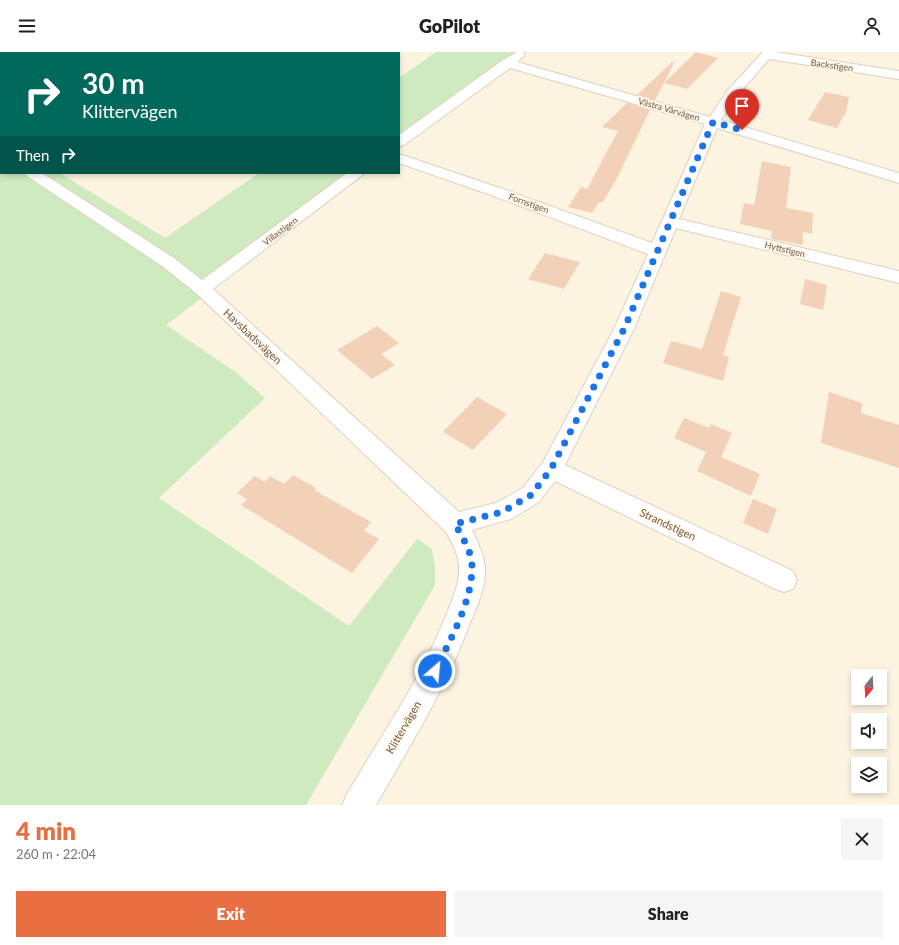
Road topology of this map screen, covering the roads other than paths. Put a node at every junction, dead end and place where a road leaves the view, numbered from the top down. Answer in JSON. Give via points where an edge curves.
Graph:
{"nodes":[{"id":1,"x":523,"y":52,"type":"edge"},
{"id":2,"x":767,"y":54,"type":"edge"},
{"id":3,"x":507,"y":63,"type":"junction"},
{"id":4,"x":899,"y":75,"type":"edge"},
{"id":5,"x":713,"y":122,"type":"junction"},
{"id":6,"x":400,"y":141,"type":"edge"},
{"id":7,"x":400,"y":158,"type":"edge"},
{"id":8,"x":34,"y":174,"type":"edge"},
{"id":9,"x":356,"y":174,"type":"edge"},
{"id":10,"x":899,"y":178,"type":"edge"},
{"id":11,"x":670,"y":222,"type":"junction"},
{"id":12,"x":657,"y":251,"type":"junction"},
{"id":13,"x":899,"y":277,"type":"edge"},
{"id":14,"x":202,"y":289,"type":"junction"},
{"id":15,"x":551,"y":469,"type":"junction"},
{"id":16,"x":455,"y":524,"type":"junction"},
{"id":17,"x":784,"y":580,"type":"dead end"},
{"id":18,"x":358,"y":805,"type":"edge"}],
"edges":[{"from":1,"to":3,"type":"street"},
{"from":2,"to":4,"type":"street","name":"Backstigen"},
{"from":2,"to":5,"type":"street","via":[[732,94]]},
{"from":3,"to":5,"type":"street","name":"Västra Vårvägen"},
{"from":3,"to":6,"type":"street"},
{"from":5,"to":10,"type":"street","name":"Västra Vårvägen"},
{"from":5,"to":11,"type":"street"},
{"from":7,"to":12,"type":"street","name":"Fornstigen"},
{"from":8,"to":14,"type":"street","name":"Havsbadsvägen","via":[[168,262]]},
{"from":9,"to":14,"type":"street","name":"Villastigen"},
{"from":11,"to":12,"type":"street"},
{"from":11,"to":13,"type":"street","name":"Hyttstigen"},
{"from":12,"to":15,"type":"street","via":[[624,329]]},
{"from":14,"to":16,"type":"street","name":"Havsbadsvägen"},
{"from":15,"to":16,"type":"street","via":[[531,495],[502,512]]},
{"from":15,"to":17,"type":"street","name":"Strandstigen"},
{"from":16,"to":18,"type":"street","name":"Klittervägen","via":[[467,546],[472,566],[468,593],[454,632],[428,684]]}]}
